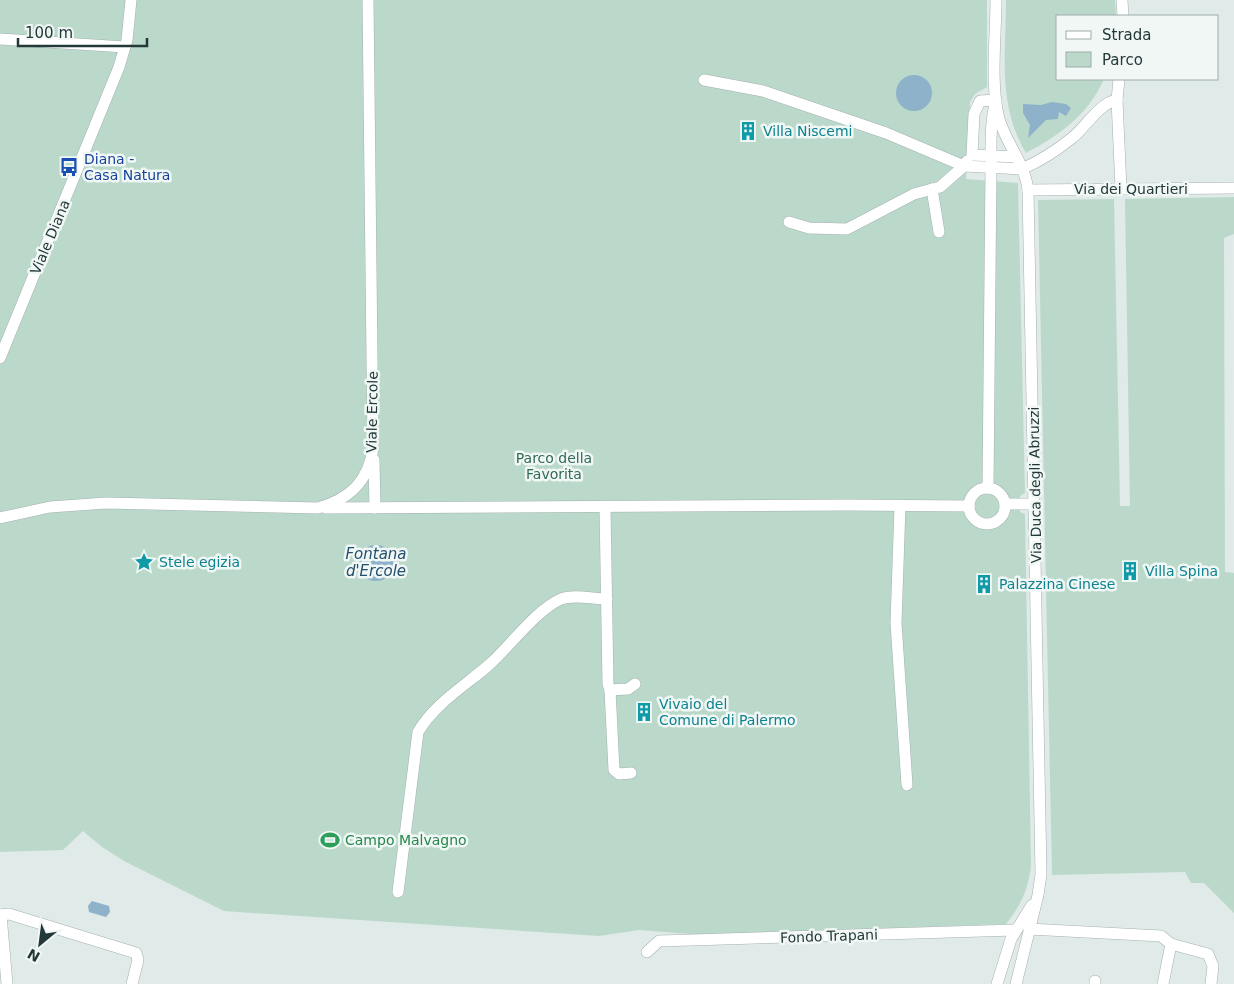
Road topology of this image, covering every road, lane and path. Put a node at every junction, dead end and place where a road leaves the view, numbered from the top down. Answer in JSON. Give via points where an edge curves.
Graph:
{"nodes":[{"id":1,"x":131,"y":0,"type":"edge"},
{"id":2,"x":368,"y":0,"type":"edge"},
{"id":3,"x":996,"y":0,"type":"edge"},
{"id":4,"x":1122,"y":0,"type":"edge"},
{"id":5,"x":1124,"y":15,"type":"edge"},
{"id":6,"x":0,"y":39,"type":"edge"},
{"id":7,"x":125,"y":47,"type":"junction"},
{"id":8,"x":704,"y":80,"type":"dead end"},
{"id":9,"x":1119,"y":80,"type":"edge"},
{"id":10,"x":996,"y":100,"type":"junction"},
{"id":11,"x":1117,"y":100,"type":"junction"},
{"id":12,"x":972,"y":156,"type":"junction"},
{"id":13,"x":1016,"y":157,"type":"junction"},
{"id":14,"x":992,"y":162,"type":"junction"},
{"id":15,"x":964,"y":166,"type":"junction"},
{"id":16,"x":1022,"y":169,"type":"junction"},
{"id":17,"x":1234,"y":188,"type":"edge"},
{"id":18,"x":932,"y":189,"type":"junction"},
{"id":19,"x":1121,"y":189,"type":"junction"},
{"id":20,"x":1028,"y":190,"type":"junction"},
{"id":21,"x":789,"y":222,"type":"dead end"},
{"id":22,"x":939,"y":232,"type":"dead end"},
{"id":23,"x":0,"y":358,"type":"edge"},
{"id":24,"x":373,"y":448,"type":"junction"},
{"id":25,"x":988,"y":488,"type":"junction"},
{"id":26,"x":1005,"y":504,"type":"junction"},
{"id":27,"x":1035,"y":504,"type":"junction"},
{"id":28,"x":900,"y":506,"type":"junction"},
{"id":29,"x":969,"y":506,"type":"junction"},
{"id":30,"x":605,"y":507,"type":"junction"},
{"id":31,"x":318,"y":508,"type":"junction"},
{"id":32,"x":375,"y":508,"type":"junction"},
{"id":33,"x":0,"y":518,"type":"edge"},
{"id":34,"x":607,"y":599,"type":"junction"},
{"id":35,"x":635,"y":684,"type":"dead end"},
{"id":36,"x":610,"y":690,"type":"junction"},
{"id":37,"x":630,"y":773,"type":"dead end"},
{"id":38,"x":907,"y":785,"type":"dead end"},
{"id":39,"x":398,"y":892,"type":"dead end"},
{"id":40,"x":1038,"y":895,"type":"junction"},
{"id":41,"x":0,"y":915,"type":"edge"},
{"id":42,"x":1029,"y":929,"type":"junction"},
{"id":43,"x":1015,"y":930,"type":"junction"},
{"id":44,"x":1171,"y":944,"type":"junction"},
{"id":45,"x":647,"y":952,"type":"dead end"},
{"id":46,"x":1002,"y":968,"type":"junction"},
{"id":47,"x":1017,"y":978,"type":"edge"},
{"id":48,"x":7,"y":984,"type":"edge"},
{"id":49,"x":132,"y":984,"type":"edge"},
{"id":50,"x":997,"y":984,"type":"edge"},
{"id":51,"x":1163,"y":984,"type":"edge"},
{"id":52,"x":1211,"y":984,"type":"edge"}],
"edges":[{"from":1,"to":7,"type":"street","name":"Viale Diana"},
{"from":2,"to":24,"type":"street","name":"Viale Ercole"},
{"from":3,"to":10,"type":"street","name":"Via Duca degli Abruzzi"},
{"from":4,"to":5,"type":"street"},
{"from":6,"to":7,"type":"street"},
{"from":7,"to":23,"type":"street","name":"Viale Diana","via":[[105,106]]},
{"from":8,"to":15,"type":"street","via":[[763,91],[886,133]]},
{"from":9,"to":11,"type":"street"},
{"from":10,"to":12,"type":"street","via":[[980,102],[974,114]]},
{"from":10,"to":13,"type":"street","name":"Via Duca degli Abruzzi","via":[[1001,125]]},
{"from":10,"to":14,"type":"street","via":[[991,120]]},
{"from":11,"to":16,"type":"street","via":[[1106,104],[1064,145]]},
{"from":11,"to":19,"type":"street"},
{"from":12,"to":14,"type":"street"},
{"from":12,"to":15,"type":"street"},
{"from":13,"to":14,"type":"street"},
{"from":13,"to":16,"type":"street","name":"Via Duca degli Abruzzi"},
{"from":14,"to":15,"type":"street"},
{"from":14,"to":16,"type":"street"},
{"from":14,"to":25,"type":"street"},
{"from":15,"to":18,"type":"street","via":[[940,187]]},
{"from":16,"to":20,"type":"street","name":"Via Duca degli Abruzzi"},
{"from":17,"to":19,"type":"street","name":"Via dei Quartieri"},
{"from":18,"to":21,"type":"street","via":[[914,194],[847,229],[809,228]]},
{"from":18,"to":22,"type":"street"},
{"from":19,"to":20,"type":"street","name":"Via dei Quartieri"},
{"from":20,"to":27,"type":"street","name":"Via Duca degli Abruzzi"},
{"from":24,"to":31,"type":"street","name":"Viale Ercole","via":[[370,465],[352,490],[341,500]]},
{"from":24,"to":32,"type":"street"},
{"from":25,"to":26,"type":"street","via":[[1002,495]]},
{"from":25,"to":29,"type":"street","via":[[977,491]]},
{"from":26,"to":27,"type":"street"},
{"from":26,"to":29,"type":"street","via":[[1000,518],[986,524],[973,516]]},
{"from":27,"to":40,"type":"street","name":"Via Duca degli Abruzzi","via":[[1041,835]]},
{"from":28,"to":29,"type":"street"},
{"from":28,"to":30,"type":"street"},
{"from":28,"to":38,"type":"street","via":[[896,623]]},
{"from":30,"to":32,"type":"street"},
{"from":30,"to":34,"type":"street"},
{"from":31,"to":32,"type":"street"},
{"from":31,"to":33,"type":"street","name":"Viale Ercole","via":[[106,503],[50,507]]},
{"from":34,"to":36,"type":"street"},
{"from":34,"to":39,"type":"street","via":[[564,598],[550,605],[421,726]]},
{"from":35,"to":36,"type":"street","via":[[628,689]]},
{"from":36,"to":37,"type":"street","via":[[614,770],[619,774]]},
{"from":40,"to":42,"type":"street","name":"Via Duca degli Abruzzi"},
{"from":40,"to":43,"type":"street"},
{"from":41,"to":48,"type":"street"},
{"from":41,"to":49,"type":"street","via":[[9,914],[136,953],[138,960]]},
{"from":42,"to":44,"type":"street","via":[[1144,934],[1161,936]]},
{"from":42,"to":47,"type":"street","name":"Via Duca degli Abruzzi"},
{"from":43,"to":45,"type":"street","name":"Fondo Trapani","via":[[659,941]]},
{"from":43,"to":46,"type":"street"},
{"from":44,"to":51,"type":"street"},
{"from":44,"to":52,"type":"street","via":[[1208,954],[1213,966]]},
{"from":46,"to":47,"type":"street"},
{"from":46,"to":50,"type":"street"}]}
